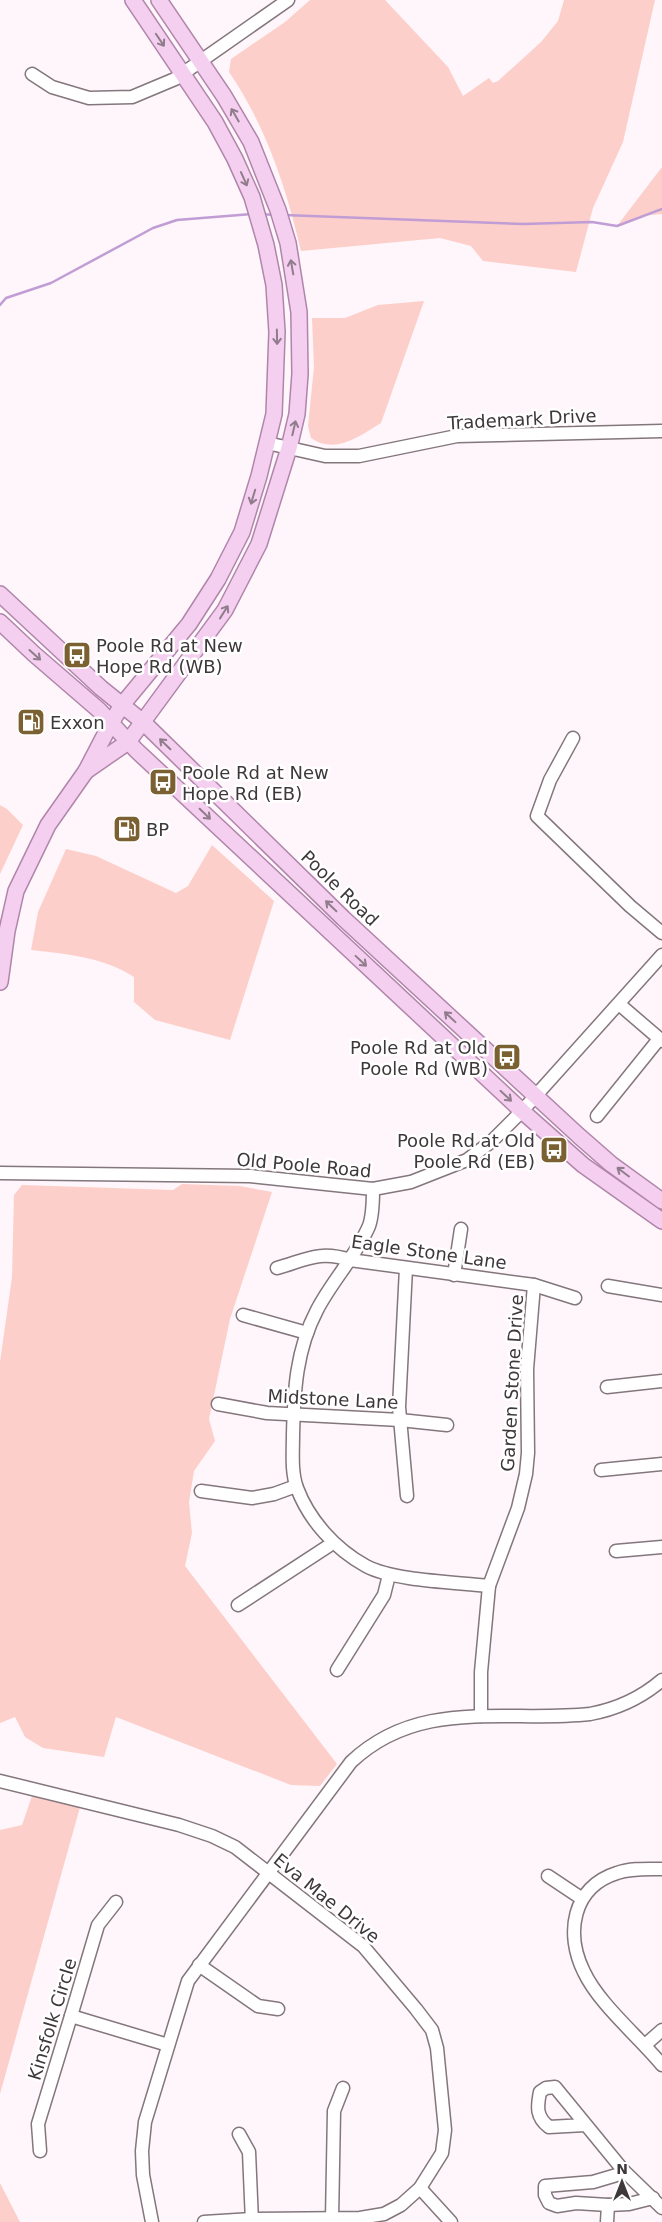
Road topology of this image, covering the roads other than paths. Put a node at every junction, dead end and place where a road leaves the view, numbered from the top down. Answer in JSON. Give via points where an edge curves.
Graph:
{"nodes":[{"id":1,"x":133,"y":0,"type":"edge"},
{"id":2,"x":159,"y":0,"type":"edge"},
{"id":3,"x":288,"y":0,"type":"edge"},
{"id":4,"x":201,"y":61,"type":"junction"},
{"id":5,"x":32,"y":74,"type":"dead end"},
{"id":6,"x":183,"y":74,"type":"junction"},
{"id":7,"x":662,"y":431,"type":"edge"},
{"id":8,"x":267,"y":443,"type":"junction"},
{"id":9,"x":289,"y":448,"type":"junction"},
{"id":10,"x":0,"y":594,"type":"edge"},
{"id":11,"x":0,"y":622,"type":"edge"},
{"id":12,"x":122,"y":705,"type":"junction"},
{"id":13,"x":143,"y":722,"type":"junction"},
{"id":14,"x":110,"y":723,"type":"junction"},
{"id":15,"x":573,"y":738,"type":"dead end"},
{"id":16,"x":128,"y":742,"type":"junction"},
{"id":17,"x":86,"y":772,"type":"junction"},
{"id":18,"x":662,"y":933,"type":"edge"},
{"id":19,"x":662,"y":955,"type":"edge"},
{"id":20,"x":0,"y":982,"type":"edge"},
{"id":21,"x":619,"y":1004,"type":"junction"},
{"id":22,"x":661,"y":1040,"type":"edge"},
{"id":23,"x":536,"y":1096,"type":"junction"},
{"id":24,"x":522,"y":1111,"type":"junction"},
{"id":25,"x":597,"y":1116,"type":"dead end"},
{"id":26,"x":0,"y":1173,"type":"edge"},
{"id":27,"x":373,"y":1189,"type":"junction"},
{"id":28,"x":662,"y":1202,"type":"edge"},
{"id":29,"x":662,"y":1221,"type":"edge"},
{"id":30,"x":461,"y":1228,"type":"dead end"},
{"id":31,"x":350,"y":1260,"type":"junction"},
{"id":32,"x":277,"y":1268,"type":"dead end"},
{"id":33,"x":406,"y":1268,"type":"junction"},
{"id":34,"x":454,"y":1275,"type":"junction"},
{"id":35,"x":534,"y":1285,"type":"junction"},
{"id":36,"x":608,"y":1286,"type":"dead end"},
{"id":37,"x":662,"y":1295,"type":"edge"},
{"id":38,"x":575,"y":1298,"type":"dead end"},
{"id":39,"x":243,"y":1315,"type":"dead end"},
{"id":40,"x":307,"y":1334,"type":"junction"},
{"id":41,"x":662,"y":1381,"type":"edge"},
{"id":42,"x":606,"y":1387,"type":"dead end"},
{"id":43,"x":218,"y":1404,"type":"dead end"},
{"id":44,"x":294,"y":1414,"type":"junction"},
{"id":45,"x":400,"y":1420,"type":"junction"},
{"id":46,"x":447,"y":1425,"type":"dead end"},
{"id":47,"x":662,"y":1464,"type":"edge"},
{"id":48,"x":600,"y":1470,"type":"dead end"},
{"id":49,"x":296,"y":1486,"type":"junction"},
{"id":50,"x":201,"y":1491,"type":"dead end"},
{"id":51,"x":407,"y":1496,"type":"dead end"},
{"id":52,"x":333,"y":1543,"type":"junction"},
{"id":53,"x":662,"y":1547,"type":"edge"},
{"id":54,"x":616,"y":1551,"type":"dead end"},
{"id":55,"x":389,"y":1575,"type":"junction"},
{"id":56,"x":489,"y":1586,"type":"junction"},
{"id":57,"x":238,"y":1605,"type":"dead end"},
{"id":58,"x":337,"y":1670,"type":"dead end"},
{"id":59,"x":662,"y":1680,"type":"edge"},
{"id":60,"x":481,"y":1716,"type":"junction"},
{"id":61,"x":0,"y":1781,"type":"edge"},
{"id":62,"x":662,"y":1869,"type":"edge"},
{"id":63,"x":269,"y":1872,"type":"junction"},
{"id":64,"x":548,"y":1876,"type":"dead end"},
{"id":65,"x":581,"y":1898,"type":"junction"},
{"id":66,"x":116,"y":1902,"type":"dead end"},
{"id":67,"x":199,"y":1965,"type":"junction"},
{"id":68,"x":278,"y":2009,"type":"dead end"},
{"id":69,"x":71,"y":2016,"type":"junction"},
{"id":70,"x":662,"y":2030,"type":"edge"},
{"id":71,"x":168,"y":2045,"type":"junction"},
{"id":72,"x":645,"y":2045,"type":"junction"},
{"id":73,"x":662,"y":2065,"type":"edge"},
{"id":74,"x":343,"y":2088,"type":"dead end"},
{"id":75,"x":584,"y":2125,"type":"dead end"},
{"id":76,"x":239,"y":2134,"type":"dead end"},
{"id":77,"x":40,"y":2151,"type":"dead end"},
{"id":78,"x":623,"y":2170,"type":"junction"},
{"id":79,"x":420,"y":2188,"type":"junction"},
{"id":80,"x":653,"y":2198,"type":"junction"},
{"id":81,"x":608,"y":2206,"type":"junction"},
{"id":82,"x":662,"y":2208,"type":"edge"},
{"id":83,"x":332,"y":2219,"type":"junction"},
{"id":84,"x":252,"y":2220,"type":"edge"},
{"id":85,"x":152,"y":2222,"type":"edge"},
{"id":86,"x":204,"y":2222,"type":"edge"},
{"id":87,"x":451,"y":2222,"type":"edge"},
{"id":88,"x":607,"y":2222,"type":"edge"}],
"edges":[{"from":1,"to":6,"type":"main road","one_way":true},
{"from":2,"to":4,"type":"main road"},
{"from":3,"to":4,"type":"street"},
{"from":4,"to":6,"type":"street"},
{"from":9,"to":4,"type":"main road","one_way":true,"via":[[297,414],[300,374],[299,312],[288,243],[251,142]]},
{"from":5,"to":6,"type":"street","via":[[52,87],[89,98],[132,97]]},
{"from":6,"to":8,"type":"main road","one_way":true,"via":[[235,159],[252,197],[266,245],[274,285],[277,332],[274,414]]},
{"from":7,"to":9,"type":"street","name":"Trademark Drive","via":[[457,436],[359,456],[325,456]]},
{"from":8,"to":9,"type":"street","name":"Trademark Drive"},
{"from":8,"to":12,"type":"main road","one_way":true,"via":[[242,532],[218,579],[189,624]]},
{"from":13,"to":9,"type":"main road","one_way":true,"via":[[225,610],[259,544]]},
{"from":10,"to":12,"type":"main road","name":"Poole Road"},
{"from":11,"to":14,"type":"main road","one_way":true},
{"from":12,"to":13,"type":"main road","name":"Poole Road"},
{"from":12,"to":14,"type":"main road"},
{"from":13,"to":16,"type":"main road"},
{"from":23,"to":13,"type":"main road","name":"Poole Road","one_way":true,"via":[[343,918]]},
{"from":14,"to":16,"type":"main road"},
{"from":14,"to":17,"type":"main road"},
{"from":15,"to":18,"type":"street","via":[[550,780],[537,816]]},
{"from":16,"to":17,"type":"main road"},
{"from":16,"to":24,"type":"main road","one_way":true},
{"from":17,"to":20,"type":"main road","via":[[48,825],[16,891]]},
{"from":19,"to":21,"type":"street","name":"Old Poole Road"},
{"from":21,"to":22,"type":"street"},
{"from":21,"to":23,"type":"street","name":"Old Poole Road"},
{"from":22,"to":25,"type":"street"},
{"from":23,"to":24,"type":"street","name":"Old Poole Road"},
{"from":28,"to":23,"type":"main road","name":"Poole Road","one_way":true,"via":[[612,1164]]},
{"from":24,"to":27,"type":"street","name":"Old Poole Road","via":[[467,1160],[411,1182]]},
{"from":24,"to":29,"type":"main road","via":[[583,1164]]},
{"from":26,"to":27,"type":"street","name":"Old Poole Road","via":[[250,1176]]},
{"from":27,"to":31,"type":"street","via":[[369,1225]]},
{"from":30,"to":34,"type":"street"},
{"from":31,"to":32,"type":"street","name":"Eagle Stone Lane","via":[[323,1254]]},
{"from":31,"to":33,"type":"street","name":"Eagle Stone Lane"},
{"from":31,"to":40,"type":"street","via":[[317,1311]]},
{"from":33,"to":34,"type":"street","name":"Eagle Stone Lane"},
{"from":33,"to":45,"type":"street"},
{"from":34,"to":35,"type":"street","name":"Eagle Stone Lane"},
{"from":35,"to":38,"type":"street","name":"Eagle Stone Lane"},
{"from":35,"to":56,"type":"street","name":"Garden Stone Drive","via":[[527,1369],[526,1474],[518,1508]]},
{"from":36,"to":37,"type":"street"},
{"from":39,"to":40,"type":"street"},
{"from":40,"to":44,"type":"street","via":[[296,1376]]},
{"from":41,"to":42,"type":"street"},
{"from":43,"to":44,"type":"street","name":"Midstone Lane","via":[[267,1413]]},
{"from":44,"to":45,"type":"street","name":"Midstone Lane"},
{"from":44,"to":49,"type":"street","via":[[292,1459]]},
{"from":45,"to":46,"type":"street","name":"Midstone Lane"},
{"from":45,"to":51,"type":"street"},
{"from":47,"to":48,"type":"street"},
{"from":49,"to":50,"type":"street","via":[[252,1498]]},
{"from":49,"to":52,"type":"street","via":[[308,1513]]},
{"from":52,"to":55,"type":"street","via":[[366,1566]]},
{"from":52,"to":57,"type":"street"},
{"from":53,"to":54,"type":"street"},
{"from":55,"to":56,"type":"street"},
{"from":55,"to":58,"type":"street","via":[[384,1595]]},
{"from":56,"to":60,"type":"street","name":"Garden Stone Drive","via":[[481,1672]]},
{"from":59,"to":60,"type":"street","via":[[630,1701],[590,1714]]},
{"from":60,"to":63,"type":"street","via":[[438,1718],[412,1725],[364,1751],[329,1790]]},
{"from":61,"to":63,"type":"street","name":"Eva Mae Drive","via":[[212,1836],[235,1847]]},
{"from":62,"to":65,"type":"street","via":[[618,1872],[598,1880]]},
{"from":63,"to":67,"type":"street"},
{"from":63,"to":79,"type":"street","name":"Eva Mae Drive","via":[[363,1946],[432,2030],[437,2048],[445,2130],[442,2153]]},
{"from":64,"to":65,"type":"street"},
{"from":65,"to":72,"type":"street","via":[[574,1918],[576,1952],[584,1974]]},
{"from":66,"to":69,"type":"street","name":"Kinsfolk Circle","via":[[98,1926]]},
{"from":67,"to":68,"type":"street","via":[[258,2006]]},
{"from":67,"to":71,"type":"street","via":[[188,1981]]},
{"from":69,"to":71,"type":"street"},
{"from":69,"to":77,"type":"street","name":"Kinsfolk Circle","via":[[38,2124]]},
{"from":70,"to":72,"type":"street"},
{"from":71,"to":85,"type":"street","via":[[145,2122],[142,2151]]},
{"from":72,"to":73,"type":"street"},
{"from":74,"to":83,"type":"street","via":[[334,2111]]},
{"from":75,"to":78,"type":"street"},
{"from":76,"to":84,"type":"street","via":[[249,2152]]},
{"from":78,"to":80,"type":"street"},
{"from":78,"to":81,"type":"street","via":[[620,2174],[593,2182],[545,2186],[549,2203],[557,2206],[576,2202]]},
{"from":79,"to":83,"type":"street","name":"Eva Mae Drive","via":[[401,2205],[384,2214]]},
{"from":79,"to":87,"type":"street"},
{"from":80,"to":81,"type":"street"},
{"from":80,"to":82,"type":"street"},
{"from":81,"to":88,"type":"street"},
{"from":83,"to":84,"type":"street","name":"Eva Mae Drive"},
{"from":84,"to":86,"type":"street","name":"Eva Mae Drive"}]}
